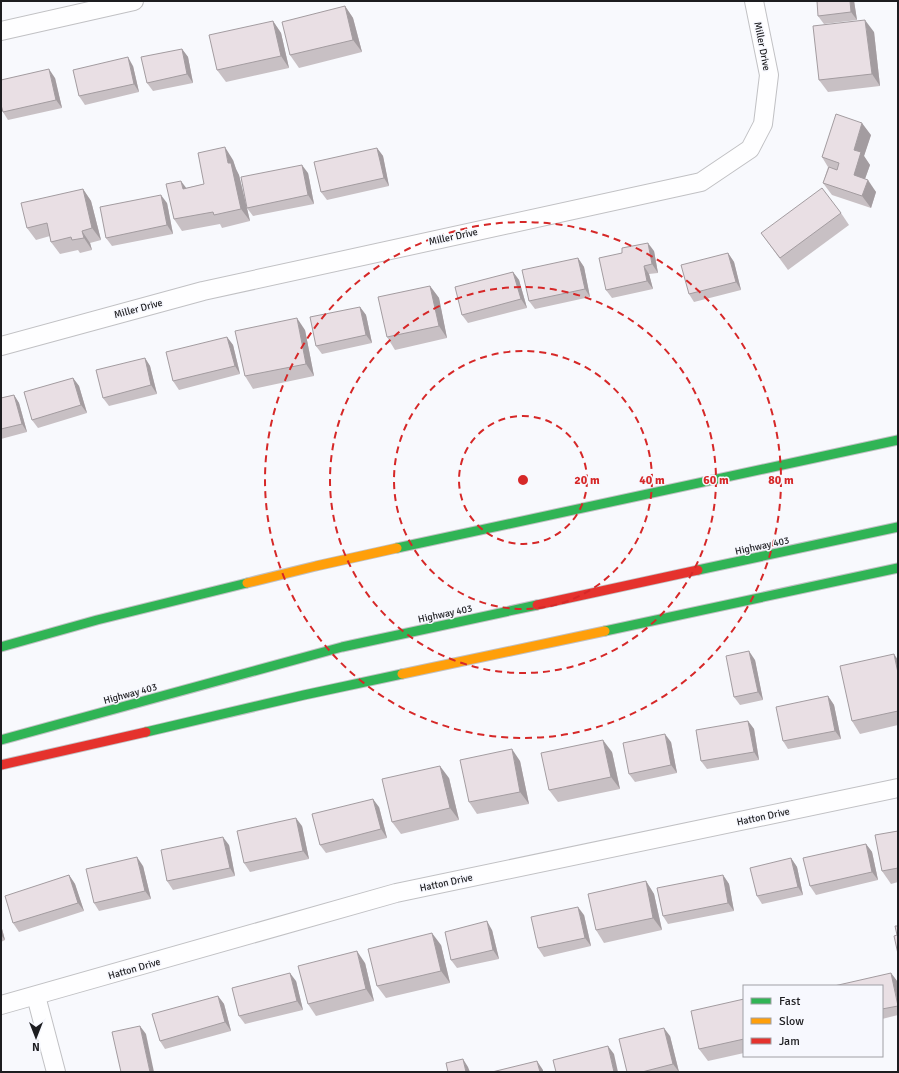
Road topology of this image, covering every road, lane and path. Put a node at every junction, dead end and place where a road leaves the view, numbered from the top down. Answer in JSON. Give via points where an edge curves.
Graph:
{"nodes":[{"id":1,"x":134,"y":1,"type":"edge"},
{"id":2,"x":754,"y":1,"type":"edge"},
{"id":3,"x":1,"y":31,"type":"edge"},
{"id":4,"x":1,"y":346,"type":"edge"},
{"id":5,"x":898,"y":440,"type":"edge"},
{"id":6,"x":898,"y":527,"type":"edge"},
{"id":7,"x":898,"y":568,"type":"edge"},
{"id":8,"x":1,"y":647,"type":"edge"},
{"id":9,"x":1,"y":740,"type":"edge"},
{"id":10,"x":1,"y":765,"type":"edge"},
{"id":11,"x":898,"y":788,"type":"edge"},
{"id":12,"x":36,"y":996,"type":"junction"},
{"id":13,"x":1,"y":1005,"type":"edge"},
{"id":14,"x":56,"y":1072,"type":"edge"}],
"edges":[{"from":1,"to":3,"type":"street"},
{"from":2,"to":4,"type":"street","name":"Miller Drive","via":[[769,75],[763,124],[750,149],[702,182],[203,290]]},
{"from":5,"to":8,"type":"highway","via":[[316,566],[97,620]]},
{"from":6,"to":9,"type":"highway","name":"Highway 403","via":[[342,647]]},
{"from":7,"to":10,"type":"highway","via":[[304,695]]},
{"from":11,"to":12,"type":"street","name":"Hatton Drive","via":[[396,893]]},
{"from":12,"to":13,"type":"street","name":"Hatton Drive"},
{"from":12,"to":14,"type":"street"}]}
